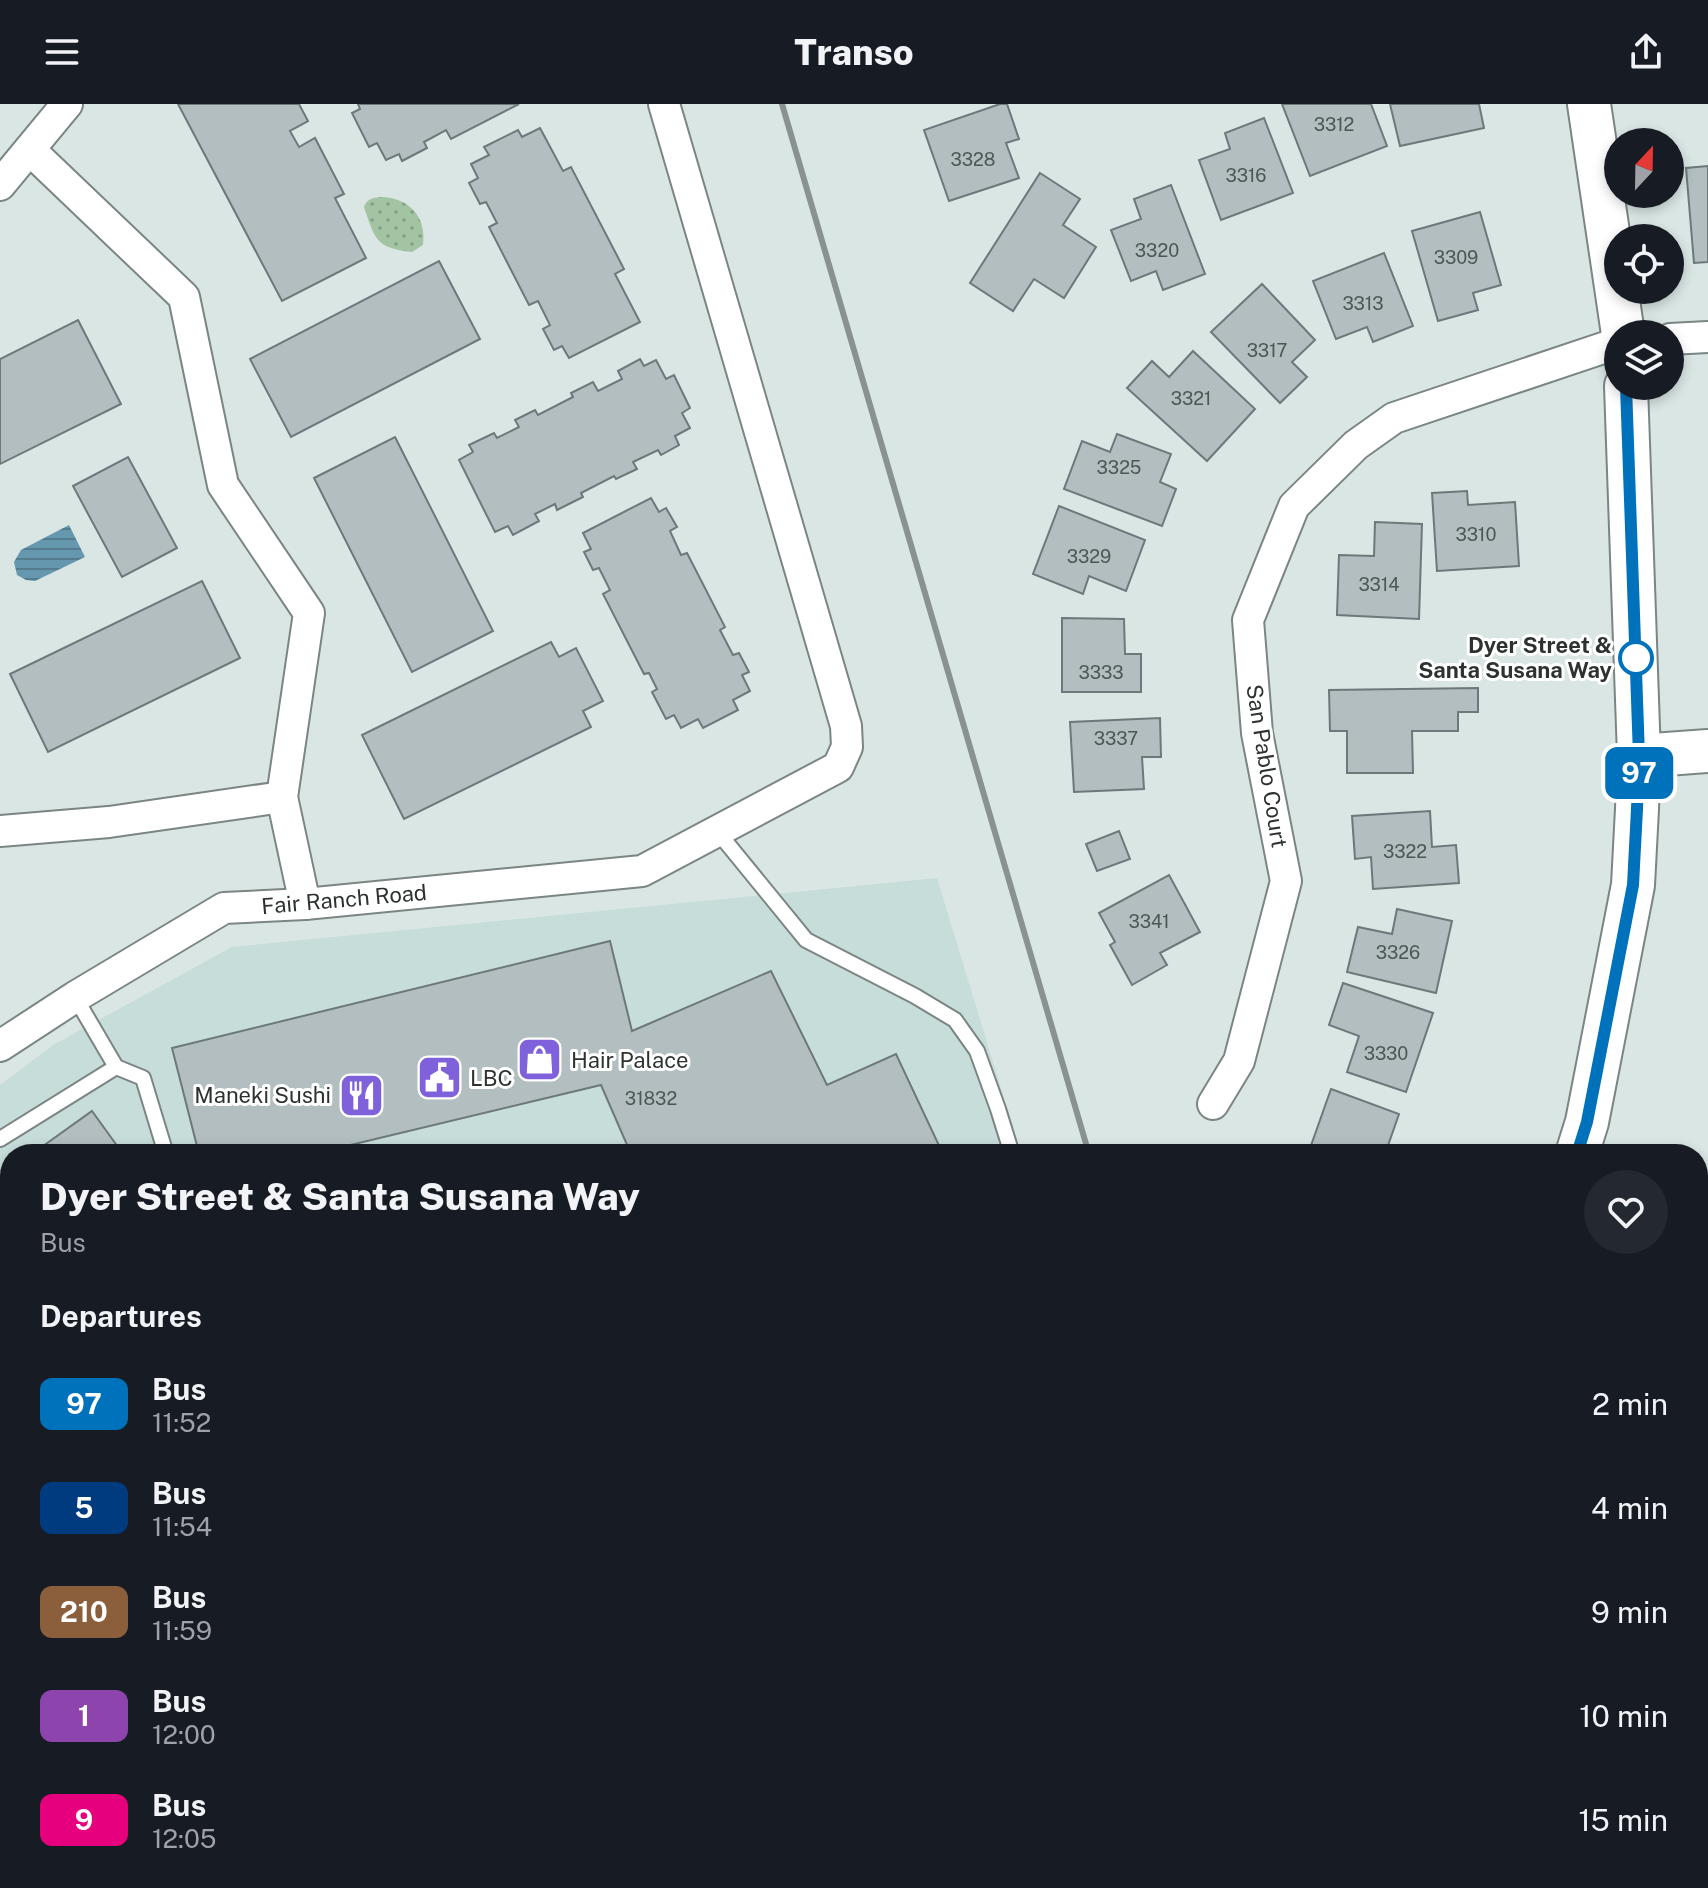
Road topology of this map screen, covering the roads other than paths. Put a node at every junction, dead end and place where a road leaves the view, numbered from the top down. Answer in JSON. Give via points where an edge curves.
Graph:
{"nodes":[{"id":1,"x":67,"y":104,"type":"edge"},
{"id":2,"x":664,"y":104,"type":"edge"},
{"id":3,"x":1589,"y":104,"type":"edge"},
{"id":4,"x":30,"y":150,"type":"junction"},
{"id":5,"x":0,"y":185,"type":"edge"},
{"id":6,"x":1621,"y":320,"type":"edge"},
{"id":7,"x":1708,"y":337,"type":"edge"},
{"id":8,"x":1684,"y":338,"type":"edge"},
{"id":9,"x":1604,"y":348,"type":"edge"},
{"id":10,"x":1626,"y":400,"type":"edge"},
{"id":11,"x":1708,"y":751,"type":"edge"},
{"id":12,"x":1639,"y":756,"type":"junction"},
{"id":13,"x":282,"y":797,"type":"junction"},
{"id":14,"x":0,"y":831,"type":"edge"},
{"id":15,"x":717,"y":831,"type":"junction"},
{"id":16,"x":305,"y":904,"type":"junction"},
{"id":17,"x":75,"y":997,"type":"junction"},
{"id":18,"x":1,"y":1044,"type":"edge"},
{"id":19,"x":116,"y":1067,"type":"junction"},
{"id":20,"x":1213,"y":1104,"type":"dead end"},
{"id":21,"x":0,"y":1139,"type":"edge"},
{"id":22,"x":163,"y":1144,"type":"edge"},
{"id":23,"x":1009,"y":1144,"type":"edge"},
{"id":24,"x":1580,"y":1144,"type":"edge"}],
"edges":[{"from":1,"to":4,"type":"street"},
{"from":2,"to":15,"type":"street","name":"Fair Ranch Road","via":[[846,726],[847,747],[838,767]]},
{"from":3,"to":6,"type":"main road"},
{"from":4,"to":5,"type":"street"},
{"from":4,"to":13,"type":"street","via":[[184,297],[223,485],[309,613]]},
{"from":7,"to":8,"type":"street"},
{"from":9,"to":20,"type":"street","name":"San Pablo Court","via":[[1394,418],[1356,445],[1294,506],[1248,620],[1257,733],[1286,881],[1239,1061]]},
{"from":10,"to":12,"type":"main road"},
{"from":11,"to":12,"type":"main road"},
{"from":12,"to":24,"type":"main road","via":[[1633,885]]},
{"from":13,"to":14,"type":"street","via":[[109,822]]},
{"from":13,"to":16,"type":"street"},
{"from":15,"to":16,"type":"street","name":"Fair Ranch Road","via":[[642,871]]},
{"from":15,"to":23,"type":"lane","via":[[806,940],[955,1020],[977,1051]]},
{"from":16,"to":17,"type":"street","name":"Fair Ranch Road","via":[[224,908]]},
{"from":17,"to":18,"type":"street","name":"Fair Ranch Road"},
{"from":17,"to":19,"type":"lane"},
{"from":19,"to":21,"type":"lane"},
{"from":19,"to":22,"type":"lane","via":[[143,1078]]}]}
